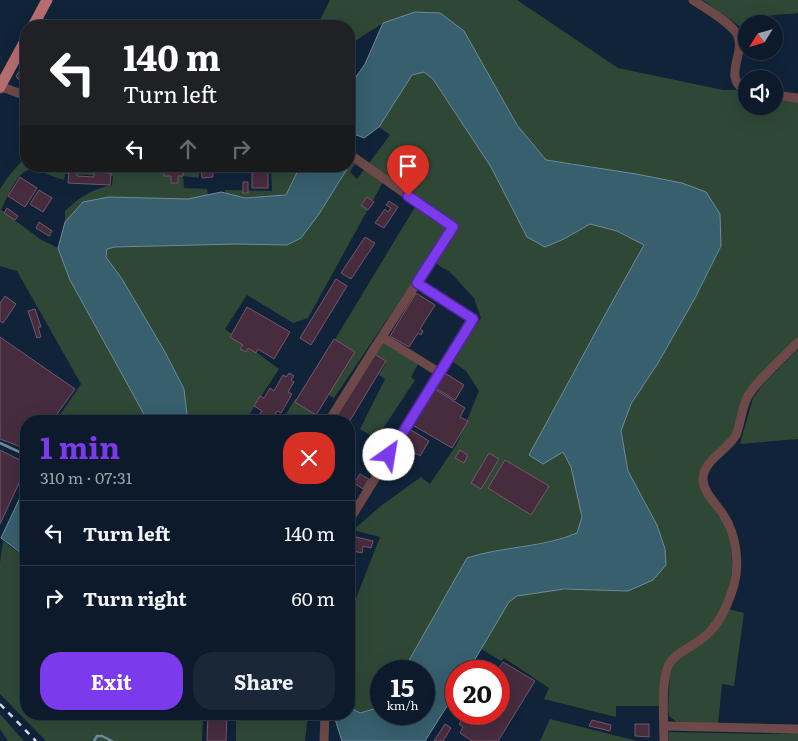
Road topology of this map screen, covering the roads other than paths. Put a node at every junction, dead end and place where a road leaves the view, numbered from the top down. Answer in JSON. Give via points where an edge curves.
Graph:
{"nodes":[{"id":1,"x":48,"y":0,"type":"edge"},
{"id":2,"x":693,"y":0,"type":"edge"},
{"id":3,"x":36,"y":20,"type":"edge"},
{"id":4,"x":20,"y":50,"type":"edge"},
{"id":5,"x":738,"y":84,"type":"edge"},
{"id":6,"x":0,"y":88,"type":"edge"},
{"id":7,"x":20,"y":94,"type":"edge"},
{"id":8,"x":783,"y":96,"type":"edge"},
{"id":9,"x":798,"y":98,"type":"edge"},
{"id":10,"x":355,"y":158,"type":"edge"},
{"id":11,"x":417,"y":283,"type":"junction"},
{"id":12,"x":382,"y":337,"type":"junction"},
{"id":13,"x":798,"y":342,"type":"edge"},
{"id":14,"x":440,"y":374,"type":"junction"},
{"id":15,"x":333,"y":415,"type":"edge"},
{"id":16,"x":355,"y":511,"type":"edge"},
{"id":17,"x":326,"y":720,"type":"edge"},
{"id":18,"x":664,"y":726,"type":"junction"},
{"id":19,"x":798,"y":729,"type":"edge"},
{"id":20,"x":324,"y":741,"type":"edge"},
{"id":21,"x":664,"y":741,"type":"edge"}],
"edges":[{"from":1,"to":3,"type":"main road"},
{"from":2,"to":5,"type":"street","via":[[737,34],[735,80]]},
{"from":4,"to":6,"type":"main road"},
{"from":6,"to":7,"type":"street"},
{"from":8,"to":9,"type":"street"},
{"from":10,"to":11,"type":"street","via":[[453,227]]},
{"from":11,"to":12,"type":"street"},
{"from":11,"to":14,"type":"street","via":[[473,319]]},
{"from":12,"to":14,"type":"street"},
{"from":12,"to":15,"type":"street"},
{"from":13,"to":18,"type":"street","via":[[747,397],[735,435],[703,474],[705,488],[725,516],[734,540],[735,582],[719,620],[667,669]]},
{"from":14,"to":16,"type":"street"},
{"from":17,"to":20,"type":"street"},
{"from":18,"to":19,"type":"street"},
{"from":18,"to":21,"type":"street"}]}
